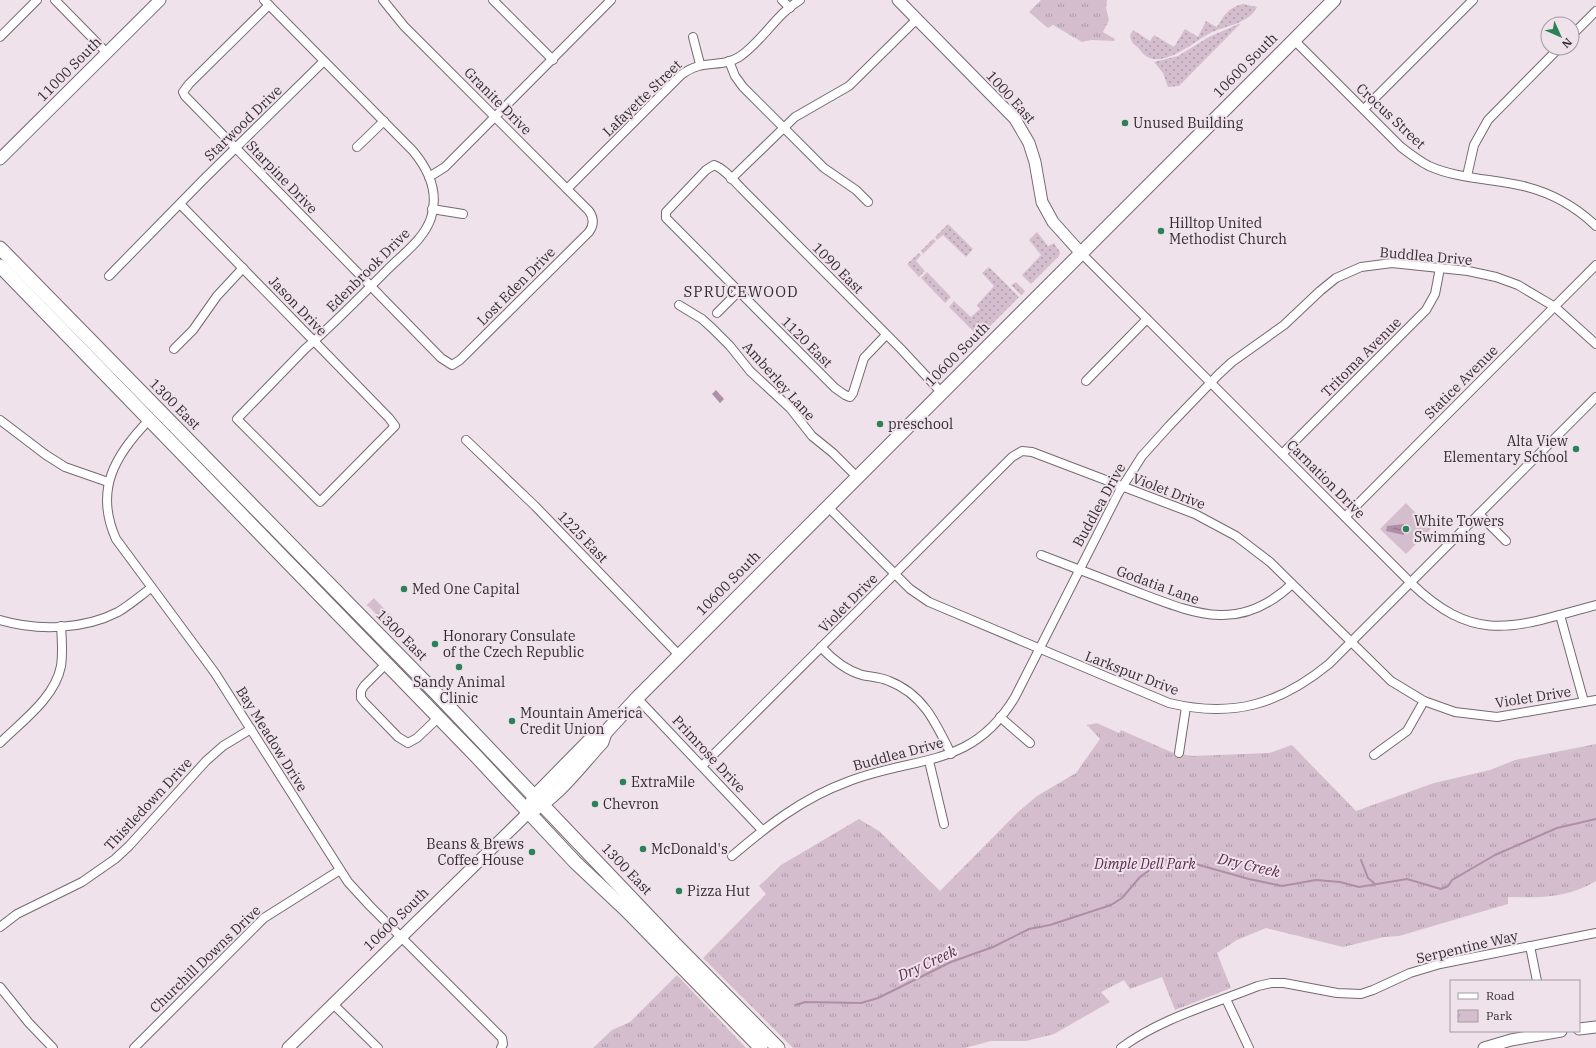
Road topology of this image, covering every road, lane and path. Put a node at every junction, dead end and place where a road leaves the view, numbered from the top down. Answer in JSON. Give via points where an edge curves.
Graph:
{"nodes":[{"id":1,"x":37,"y":0,"type":"edge"},
{"id":2,"x":55,"y":0,"type":"edge"},
{"id":3,"x":160,"y":0,"type":"edge"},
{"id":4,"x":383,"y":0,"type":"edge"},
{"id":5,"x":493,"y":0,"type":"edge"},
{"id":6,"x":611,"y":0,"type":"edge"},
{"id":7,"x":782,"y":0,"type":"edge"},
{"id":8,"x":800,"y":0,"type":"edge"},
{"id":9,"x":898,"y":0,"type":"edge"},
{"id":10,"x":1334,"y":0,"type":"edge"},
{"id":11,"x":1473,"y":0,"type":"edge"},
{"id":12,"x":267,"y":2,"type":"edge"},
{"id":13,"x":790,"y":8,"type":"junction"},
{"id":14,"x":1596,"y":11,"type":"edge"},
{"id":15,"x":917,"y":19,"type":"junction"},
{"id":16,"x":1580,"y":27,"type":"edge"},
{"id":17,"x":0,"y":37,"type":"edge"},
{"id":18,"x":693,"y":37,"type":"dead end"},
{"id":19,"x":1294,"y":40,"type":"junction"},
{"id":20,"x":107,"y":53,"type":"junction"},
{"id":21,"x":1551,"y":56,"type":"edge"},
{"id":22,"x":553,"y":60,"type":"junction"},
{"id":23,"x":324,"y":61,"type":"junction"},
{"id":24,"x":729,"y":61,"type":"junction"},
{"id":25,"x":700,"y":64,"type":"junction"},
{"id":26,"x":1364,"y":109,"type":"junction"},
{"id":27,"x":495,"y":117,"type":"junction"},
{"id":28,"x":384,"y":121,"type":"junction"},
{"id":29,"x":783,"y":128,"type":"junction"},
{"id":30,"x":357,"y":147,"type":"dead end"},
{"id":31,"x":235,"y":148,"type":"junction"},
{"id":32,"x":0,"y":159,"type":"edge"},
{"id":33,"x":1467,"y":176,"type":"junction"},
{"id":34,"x":429,"y":177,"type":"junction"},
{"id":35,"x":731,"y":179,"type":"junction"},
{"id":36,"x":567,"y":189,"type":"junction"},
{"id":37,"x":868,"y":202,"type":"dead end"},
{"id":38,"x":181,"y":205,"type":"junction"},
{"id":39,"x":432,"y":209,"type":"junction"},
{"id":40,"x":464,"y":214,"type":"dead end"},
{"id":41,"x":665,"y":215,"type":"joint"},
{"id":42,"x":593,"y":221,"type":"joint"},
{"id":43,"x":1596,"y":226,"type":"edge"},
{"id":44,"x":0,"y":248,"type":"edge"},
{"id":45,"x":1080,"y":252,"type":"junction"},
{"id":46,"x":1596,"y":265,"type":"edge"},
{"id":47,"x":0,"y":266,"type":"edge"},
{"id":48,"x":243,"y":268,"type":"junction"},
{"id":49,"x":1440,"y":268,"type":"junction"},
{"id":50,"x":109,"y":276,"type":"dead end"},
{"id":51,"x":371,"y":287,"type":"junction"},
{"id":52,"x":739,"y":292,"type":"junction"},
{"id":53,"x":679,"y":305,"type":"dead end"},
{"id":54,"x":1555,"y":306,"type":"junction"},
{"id":55,"x":717,"y":313,"type":"dead end"},
{"id":56,"x":1147,"y":319,"type":"junction"},
{"id":57,"x":886,"y":334,"type":"junction"},
{"id":58,"x":314,"y":341,"type":"junction"},
{"id":59,"x":1596,"y":344,"type":"edge"},
{"id":60,"x":174,"y":349,"type":"dead end"},
{"id":61,"x":452,"y":364,"type":"joint"},
{"id":62,"x":1086,"y":381,"type":"dead end"},
{"id":63,"x":1211,"y":382,"type":"junction"},
{"id":64,"x":941,"y":392,"type":"junction"},
{"id":65,"x":1596,"y":397,"type":"edge"},
{"id":66,"x":0,"y":420,"type":"edge"},
{"id":67,"x":149,"y":420,"type":"junction"},
{"id":68,"x":466,"y":440,"type":"dead end"},
{"id":69,"x":1282,"y":454,"type":"junction"},
{"id":70,"x":207,"y":460,"type":"junction"},
{"id":71,"x":857,"y":477,"type":"junction"},
{"id":72,"x":108,"y":482,"type":"junction"},
{"id":73,"x":1122,"y":486,"type":"junction"},
{"id":74,"x":320,"y":502,"type":"joint"},
{"id":75,"x":828,"y":507,"type":"junction"},
{"id":76,"x":1479,"y":514,"type":"junction"},
{"id":77,"x":1345,"y":517,"type":"junction"},
{"id":78,"x":1506,"y":541,"type":"dead end"},
{"id":79,"x":1042,"y":555,"type":"dead end"},
{"id":80,"x":1079,"y":570,"type":"junction"},
{"id":81,"x":895,"y":574,"type":"junction"},
{"id":82,"x":1410,"y":583,"type":"junction"},
{"id":83,"x":1292,"y":584,"type":"junction"},
{"id":84,"x":151,"y":588,"type":"junction"},
{"id":85,"x":1596,"y":606,"type":"edge"},
{"id":86,"x":1560,"y":615,"type":"junction"},
{"id":87,"x":0,"y":620,"type":"edge"},
{"id":88,"x":61,"y":626,"type":"junction"},
{"id":89,"x":1350,"y":643,"type":"junction"},
{"id":90,"x":821,"y":648,"type":"junction"},
{"id":91,"x":1038,"y":649,"type":"junction"},
{"id":92,"x":679,"y":655,"type":"junction"},
{"id":93,"x":386,"y":664,"type":"junction"},
{"id":94,"x":637,"y":698,"type":"junction"},
{"id":95,"x":1596,"y":700,"type":"edge"},
{"id":96,"x":1424,"y":701,"type":"junction"},
{"id":97,"x":1584,"y":702,"type":"junction"},
{"id":98,"x":1186,"y":707,"type":"junction"},
{"id":99,"x":1000,"y":717,"type":"junction"},
{"id":100,"x":438,"y":718,"type":"junction"},
{"id":101,"x":251,"y":729,"type":"junction"},
{"id":102,"x":0,"y":743,"type":"edge"},
{"id":103,"x":1030,"y":743,"type":"dead end"},
{"id":104,"x":1179,"y":753,"type":"dead end"},
{"id":105,"x":951,"y":754,"type":"junction"},
{"id":106,"x":1374,"y":755,"type":"dead end"},
{"id":107,"x":929,"y":761,"type":"junction"},
{"id":108,"x":702,"y":766,"type":"junction"},
{"id":109,"x":539,"y":800,"type":"junction"},
{"id":110,"x":528,"y":813,"type":"junction"},
{"id":111,"x":944,"y":824,"type":"dead end"},
{"id":112,"x":762,"y":830,"type":"junction"},
{"id":113,"x":732,"y":856,"type":"dead end"},
{"id":114,"x":340,"y":870,"type":"junction"},
{"id":115,"x":0,"y":927,"type":"edge"},
{"id":116,"x":1596,"y":933,"type":"edge"},
{"id":117,"x":401,"y":937,"type":"junction"},
{"id":118,"x":1530,"y":946,"type":"junction"},
{"id":119,"x":1537,"y":980,"type":"edge"},
{"id":120,"x":0,"y":987,"type":"edge"},
{"id":121,"x":1226,"y":999,"type":"junction"},
{"id":122,"x":332,"y":1003,"type":"junction"},
{"id":123,"x":1596,"y":1027,"type":"edge"},
{"id":124,"x":1580,"y":1028,"type":"edge"},
{"id":125,"x":1548,"y":1032,"type":"edge"},
{"id":126,"x":502,"y":1046,"type":"edge"},
{"id":127,"x":53,"y":1048,"type":"edge"},
{"id":128,"x":134,"y":1048,"type":"edge"},
{"id":129,"x":288,"y":1048,"type":"edge"},
{"id":130,"x":378,"y":1048,"type":"edge"},
{"id":131,"x":761,"y":1048,"type":"edge"},
{"id":132,"x":778,"y":1048,"type":"edge"},
{"id":133,"x":1121,"y":1048,"type":"edge"},
{"id":134,"x":1249,"y":1048,"type":"edge"},
{"id":135,"x":1484,"y":1048,"type":"edge"}],
"edges":[{"from":1,"to":17,"type":"street"},
{"from":2,"to":20,"type":"street"},
{"from":3,"to":20,"type":"street","name":"11000 South"},
{"from":4,"to":27,"type":"street","name":"Granite Drive","via":[[404,26]]},
{"from":5,"to":22,"type":"street"},
{"from":6,"to":22,"type":"street"},
{"from":7,"to":13,"type":"street"},
{"from":8,"to":13,"type":"street","name":"Lafayette Street"},
{"from":9,"to":15,"type":"street","name":"1000 East"},
{"from":10,"to":19,"type":"main road","name":"10600 South"},
{"from":11,"to":26,"type":"street"},
{"from":12,"to":23,"type":"street","name":"Edenbrook Drive"},
{"from":12,"to":31,"type":"street","name":"Starpine Drive","via":[[183,92]]},
{"from":13,"to":24,"type":"street","name":"Lafayette Street","via":[[744,53]]},
{"from":14,"to":16,"type":"street"},
{"from":15,"to":29,"type":"street","via":[[848,86],[808,108]]},
{"from":15,"to":45,"type":"street","name":"1000 East","via":[[1023,130],[1035,162],[1042,202],[1053,222]]},
{"from":18,"to":25,"type":"street"},
{"from":19,"to":26,"type":"street","name":"Crocus Street"},
{"from":19,"to":45,"type":"main road","name":"10600 South"},
{"from":20,"to":32,"type":"street","name":"11000 South"},
{"from":21,"to":33,"type":"street","via":[[1488,120],[1474,145]]},
{"from":22,"to":27,"type":"street"},
{"from":23,"to":28,"type":"street","name":"Edenbrook Drive"},
{"from":23,"to":31,"type":"street","name":"Starwood Drive"},
{"from":24,"to":25,"type":"street","name":"Lafayette Street"},
{"from":24,"to":29,"type":"street","via":[[738,82]]},
{"from":25,"to":36,"type":"street","name":"Lafayette Street","via":[[681,75]]},
{"from":26,"to":33,"type":"street","name":"Crocus Street","via":[[1414,158],[1449,173]]},
{"from":27,"to":34,"type":"street","via":[[445,167]]},
{"from":27,"to":36,"type":"street","name":"Granite Drive"},
{"from":28,"to":30,"type":"street"},
{"from":28,"to":34,"type":"street","name":"Edenbrook Drive","via":[[420,159]]},
{"from":29,"to":35,"type":"street"},
{"from":29,"to":37,"type":"street","via":[[824,168],[856,190]]},
{"from":31,"to":38,"type":"street","name":"Starwood Drive"},
{"from":31,"to":51,"type":"street","name":"Starpine Drive"},
{"from":33,"to":43,"type":"street","name":"Crocus Street","via":[[1543,192],[1582,213]]},
{"from":34,"to":39,"type":"street","name":"Edenbrook Drive","via":[[434,198]]},
{"from":35,"to":41,"type":"street","name":"1090 East","via":[[714,165],[670,206]]},
{"from":35,"to":57,"type":"street","name":"1090 East"},
{"from":36,"to":42,"type":"street","name":"Granite Drive","via":[[589,211]]},
{"from":38,"to":48,"type":"street","name":"Jason Drive"},
{"from":38,"to":50,"type":"street","name":"Starwood Drive"},
{"from":39,"to":40,"type":"street"},
{"from":39,"to":51,"type":"street","name":"Edenbrook Drive","via":[[422,235]]},
{"from":41,"to":52,"type":"street","name":"1120 East"},
{"from":42,"to":61,"type":"street","name":"Lost Eden Drive","via":[[589,232],[460,360]]},
{"from":44,"to":70,"type":"main road","name":"1300 East"},
{"from":45,"to":56,"type":"street","name":"Carnation Drive"},
{"from":45,"to":64,"type":"main road","name":"10600 South"},
{"from":46,"to":54,"type":"street","name":"Statice Avenue"},
{"from":47,"to":67,"type":"main road","name":"1300 East"},
{"from":48,"to":58,"type":"street","name":"Jason Drive"},
{"from":48,"to":60,"type":"street","via":[[217,296],[200,322]]},
{"from":49,"to":54,"type":"street","name":"Buddlea Drive","via":[[1496,277],[1518,285]]},
{"from":49,"to":63,"type":"street","name":"Buddlea Drive","via":[[1392,263],[1361,267],[1348,272],[1326,285],[1284,325],[1232,362]]},
{"from":49,"to":69,"type":"street","name":"Tritoma Avenue","via":[[1436,294],[1426,310]]},
{"from":51,"to":58,"type":"street","name":"Edenbrook Drive"},
{"from":51,"to":61,"type":"street","name":"Starpine Drive","via":[[441,358]]},
{"from":52,"to":55,"type":"street"},
{"from":52,"to":57,"type":"street","name":"1120 East","via":[[845,396],[850,397],[855,388],[864,358]]},
{"from":53,"to":71,"type":"street","name":"Amberley Lane","via":[[712,328],[750,371],[790,408],[812,436]]},
{"from":54,"to":59,"type":"street","name":"Buddlea Drive"},
{"from":54,"to":77,"type":"street","name":"Statice Avenue"},
{"from":56,"to":62,"type":"street"},
{"from":56,"to":63,"type":"street","name":"Carnation Drive"},
{"from":57,"to":64,"type":"street","name":"1090 East"},
{"from":58,"to":74,"type":"street","name":"Jason Drive","via":[[396,426]]},
{"from":58,"to":74,"type":"street","name":"Edenbrook Drive","via":[[237,418]]},
{"from":63,"to":69,"type":"street","name":"Carnation Drive"},
{"from":63,"to":73,"type":"street","name":"Buddlea Drive","via":[[1155,441]]},
{"from":64,"to":71,"type":"main road","name":"10600 South"},
{"from":65,"to":76,"type":"street","name":"Larkspur Drive"},
{"from":66,"to":72,"type":"street","via":[[65,467]]},
{"from":67,"to":70,"type":"main road","via":[[160,419],[191,449]]},
{"from":67,"to":72,"type":"street","name":"Bay Meadow Drive","via":[[126,445]]},
{"from":67,"to":93,"type":"main road","name":"1300 East"},
{"from":68,"to":92,"type":"street","name":"1225 East","via":[[540,511]]},
{"from":69,"to":77,"type":"street","name":"Carnation Drive"},
{"from":70,"to":109,"type":"main road","name":"1300 East"},
{"from":71,"to":75,"type":"main road","name":"10600 South"},
{"from":72,"to":84,"type":"street","name":"Bay Meadow Drive","via":[[107,506],[111,528],[124,552]]},
{"from":73,"to":80,"type":"street","name":"Buddlea Drive"},
{"from":73,"to":81,"type":"street","name":"Violet Drive","via":[[1022,450]]},
{"from":73,"to":83,"type":"street","name":"Violet Drive","via":[[1221,527],[1252,546]]},
{"from":75,"to":81,"type":"street","name":"Larkspur Drive"},
{"from":75,"to":92,"type":"main road","name":"10600 South"},
{"from":76,"to":78,"type":"street"},
{"from":76,"to":82,"type":"street","name":"Larkspur Drive"},
{"from":77,"to":82,"type":"street","name":"Carnation Drive"},
{"from":79,"to":80,"type":"street","name":"Godatia Lane"},
{"from":80,"to":83,"type":"street","name":"Godatia Lane","via":[[1181,609],[1206,615],[1249,611],[1273,600]]},
{"from":80,"to":91,"type":"street","name":"Buddlea Drive"},
{"from":81,"to":90,"type":"street","name":"Violet Drive"},
{"from":81,"to":91,"type":"street","name":"Larkspur Drive","via":[[929,602]]},
{"from":82,"to":86,"type":"street","name":"Carnation Drive","via":[[1443,611],[1475,623],[1510,626]]},
{"from":82,"to":89,"type":"street","name":"Larkspur Drive"},
{"from":83,"to":89,"type":"street","name":"Violet Drive"},
{"from":84,"to":88,"type":"street","via":[[119,611],[101,619]]},
{"from":84,"to":101,"type":"street","name":"Bay Meadow Drive","via":[[203,656]]},
{"from":85,"to":86,"type":"street","name":"Carnation Drive"},
{"from":86,"to":97,"type":"street"},
{"from":87,"to":88,"type":"street","via":[[30,626]]},
{"from":88,"to":102,"type":"street","via":[[61,668],[55,683],[46,697]]},
{"from":89,"to":96,"type":"street","name":"Violet Drive","via":[[1391,681]]},
{"from":89,"to":98,"type":"street","name":"Larkspur Drive","via":[[1309,680],[1286,694],[1238,708],[1212,710]]},
{"from":90,"to":105,"type":"street","via":[[842,666],[862,675],[890,681],[919,700],[934,718]]},
{"from":90,"to":108,"type":"street","name":"Violet Drive"},
{"from":91,"to":98,"type":"street","name":"Larkspur Drive","via":[[1149,696]]},
{"from":91,"to":99,"type":"street","name":"Buddlea Drive","via":[[1015,697]]},
{"from":92,"to":94,"type":"main road","name":"10600 South"},
{"from":93,"to":100,"type":"main road","name":"1300 East"},
{"from":93,"to":100,"type":"street","via":[[364,686],[361,698],[398,737],[408,743]]},
{"from":94,"to":108,"type":"street","name":"Primrose Drive"},
{"from":94,"to":109,"type":"main road","name":"10600 South","via":[[605,733],[602,742]]},
{"from":95,"to":97,"type":"street","name":"Violet Drive"},
{"from":96,"to":97,"type":"street","name":"Violet Drive","via":[[1455,712],[1497,717]]},
{"from":96,"to":106,"type":"street","via":[[1407,731]]},
{"from":98,"to":104,"type":"street"},
{"from":99,"to":103,"type":"street"},
{"from":99,"to":105,"type":"street","name":"Buddlea Drive","via":[[979,738]]},
{"from":100,"to":110,"type":"main road","name":"1300 East"},
{"from":101,"to":114,"type":"street","name":"Bay Meadow Drive"},
{"from":101,"to":115,"type":"street","name":"Thistledown Drive","via":[[223,746],[206,762],[115,859],[82,882],[17,914]]},
{"from":105,"to":107,"type":"street","name":"Buddlea Drive"},
{"from":107,"to":111,"type":"street"},
{"from":107,"to":112,"type":"street","name":"Buddlea Drive","via":[[889,768],[847,782],[801,804]]},
{"from":108,"to":112,"type":"street","name":"Primrose Drive"},
{"from":109,"to":110,"type":"main road","name":"10600 South"},
{"from":109,"to":132,"type":"main road","name":"1300 East"},
{"from":110,"to":117,"type":"street","name":"10600 South"},
{"from":110,"to":131,"type":"main road","name":"1300 East"},
{"from":112,"to":113,"type":"street","name":"Buddlea Drive"},
{"from":114,"to":117,"type":"street","name":"Bay Meadow Drive","via":[[358,894]]},
{"from":114,"to":128,"type":"street","name":"Churchill Downs Drive","via":[[264,918]]},
{"from":116,"to":118,"type":"street","name":"Serpentine Way"},
{"from":117,"to":122,"type":"street","name":"10600 South"},
{"from":117,"to":126,"type":"street","name":"Bay Meadow Drive","via":[[502,1038]]},
{"from":118,"to":119,"type":"street"},
{"from":118,"to":121,"type":"street","name":"Serpentine Way","via":[[1425,968],[1361,994],[1337,993],[1296,984],[1271,983]]},
{"from":120,"to":127,"type":"street"},
{"from":121,"to":133,"type":"street","name":"Serpentine Way","via":[[1161,1024]]},
{"from":121,"to":134,"type":"street"},
{"from":122,"to":129,"type":"street","name":"10600 South"},
{"from":122,"to":130,"type":"street"},
{"from":123,"to":124,"type":"street"},
{"from":125,"to":135,"type":"street"}]}
